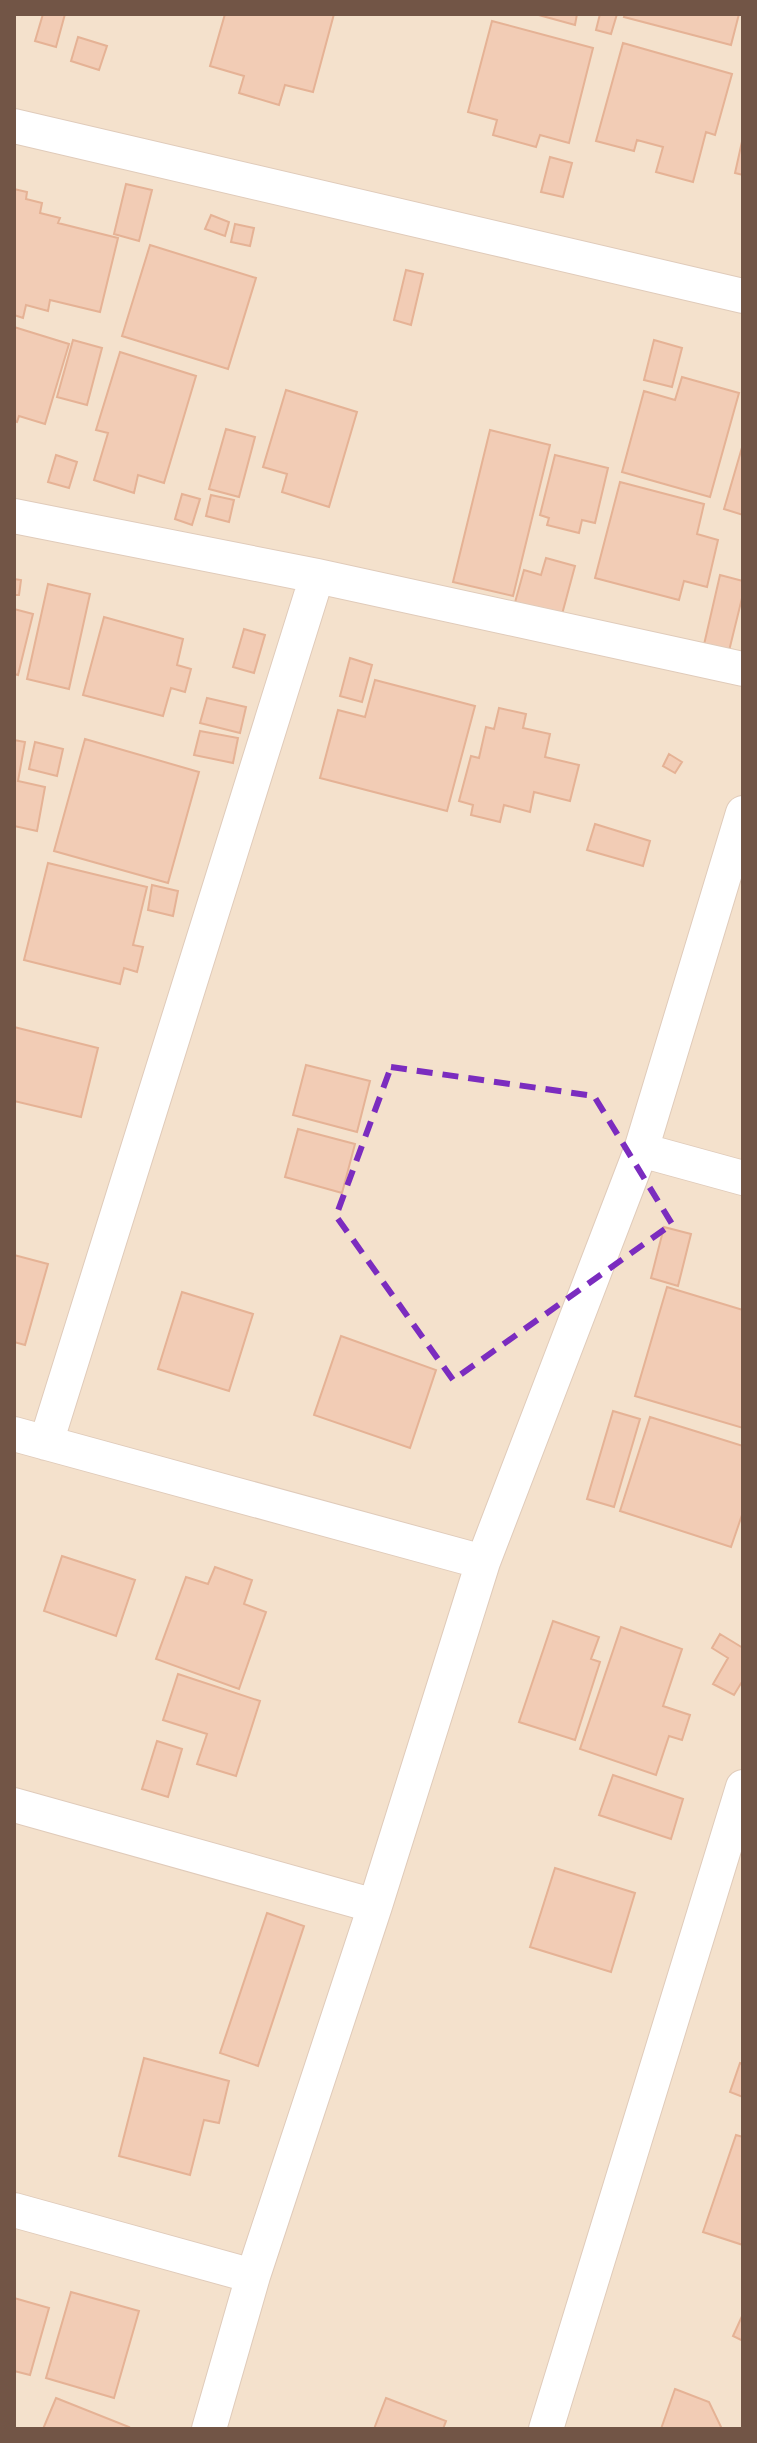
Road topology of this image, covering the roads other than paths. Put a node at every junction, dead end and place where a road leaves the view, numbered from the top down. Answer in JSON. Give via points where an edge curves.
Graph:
{"nodes":[{"id":1,"x":14,"y":126,"type":"edge"},
{"id":2,"x":743,"y":296,"type":"edge"},
{"id":3,"x":14,"y":516,"type":"edge"},
{"id":4,"x":317,"y":576,"type":"junction"},
{"id":5,"x":743,"y":669,"type":"edge"},
{"id":6,"x":743,"y":813,"type":"edge"},
{"id":7,"x":641,"y":1150,"type":"junction"},
{"id":8,"x":743,"y":1178,"type":"edge"},
{"id":9,"x":30,"y":1438,"type":"edge"},
{"id":10,"x":483,"y":1562,"type":"junction"},
{"id":11,"x":743,"y":1787,"type":"edge"},
{"id":12,"x":14,"y":1805,"type":"edge"},
{"id":13,"x":375,"y":1906,"type":"junction"},
{"id":14,"x":14,"y":2210,"type":"edge"},
{"id":15,"x":253,"y":2276,"type":"junction"},
{"id":16,"x":209,"y":2429,"type":"edge"},
{"id":17,"x":546,"y":2429,"type":"edge"}],
"edges":[{"from":1,"to":2,"type":"street"},
{"from":3,"to":4,"type":"street"},
{"from":4,"to":5,"type":"street"},
{"from":4,"to":9,"type":"street"},
{"from":6,"to":7,"type":"street"},
{"from":7,"to":8,"type":"street"},
{"from":7,"to":10,"type":"street"},
{"from":9,"to":10,"type":"street"},
{"from":10,"to":13,"type":"street"},
{"from":11,"to":17,"type":"street"},
{"from":12,"to":13,"type":"street"},
{"from":13,"to":15,"type":"street"},
{"from":14,"to":15,"type":"street"},
{"from":15,"to":16,"type":"street"}]}
